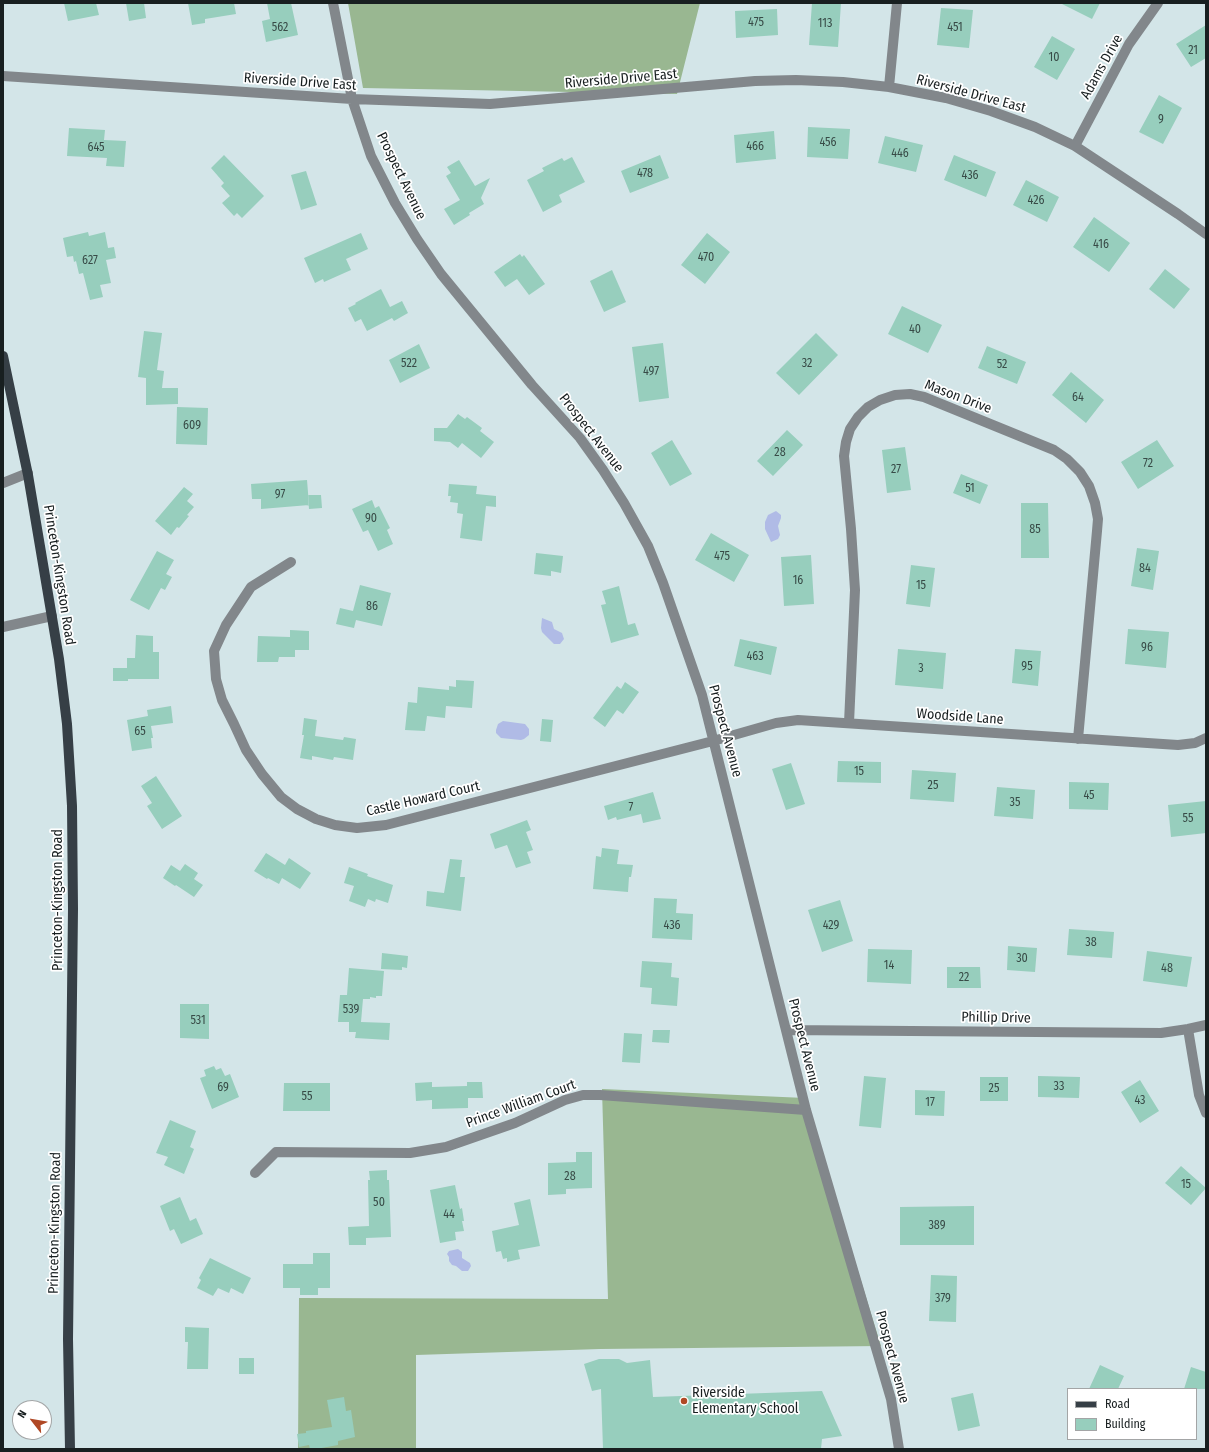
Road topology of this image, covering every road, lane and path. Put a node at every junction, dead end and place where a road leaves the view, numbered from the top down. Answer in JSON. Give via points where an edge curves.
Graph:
{"nodes":[{"id":1,"x":333,"y":3,"type":"edge"},
{"id":2,"x":897,"y":3,"type":"edge"},
{"id":3,"x":1158,"y":3,"type":"edge"},
{"id":4,"x":3,"y":76,"type":"edge"},
{"id":5,"x":889,"y":87,"type":"junction"},
{"id":6,"x":352,"y":99,"type":"junction"},
{"id":7,"x":1075,"y":146,"type":"junction"},
{"id":8,"x":1206,"y":234,"type":"edge"},
{"id":9,"x":3,"y":356,"type":"edge"},
{"id":10,"x":28,"y":473,"type":"junction"},
{"id":11,"x":3,"y":483,"type":"edge"},
{"id":12,"x":291,"y":562,"type":"dead end"},
{"id":13,"x":52,"y":616,"type":"junction"},
{"id":14,"x":3,"y":627,"type":"edge"},
{"id":15,"x":850,"y":723,"type":"junction"},
{"id":16,"x":1206,"y":738,"type":"edge"},
{"id":17,"x":1078,"y":739,"type":"junction"},
{"id":18,"x":713,"y":741,"type":"junction"},
{"id":19,"x":1206,"y":1025,"type":"edge"},
{"id":20,"x":1188,"y":1029,"type":"junction"},
{"id":21,"x":786,"y":1030,"type":"junction"},
{"id":22,"x":806,"y":1110,"type":"junction"},
{"id":23,"x":1206,"y":1113,"type":"edge"},
{"id":24,"x":255,"y":1173,"type":"dead end"},
{"id":25,"x":70,"y":1449,"type":"edge"},
{"id":26,"x":898,"y":1449,"type":"edge"}],
"edges":[{"from":1,"to":6,"type":"street","name":"Prospect Avenue"},
{"from":2,"to":5,"type":"street"},
{"from":3,"to":7,"type":"street","name":"Adams Drive","via":[[1128,44]]},
{"from":4,"to":6,"type":"street","name":"Riverside Drive East"},
{"from":5,"to":6,"type":"street","name":"Riverside Drive East","via":[[843,82],[756,80],[490,104]]},
{"from":5,"to":7,"type":"street","name":"Riverside Drive East","via":[[946,98],[991,111],[1035,127]]},
{"from":6,"to":18,"type":"street","name":"Prospect Avenue","via":[[372,156],[395,203],[417,239],[441,274],[532,385],[580,438],[624,503],[648,546],[663,583],[702,695]]},
{"from":7,"to":8,"type":"street","name":"Riverside Drive East"},
{"from":9,"to":10,"type":"main road","name":"Princeton-Kingston Road"},
{"from":10,"to":11,"type":"street"},
{"from":10,"to":13,"type":"main road","name":"Princeton-Kingston Road"},
{"from":12,"to":18,"type":"street","name":"Castle Howard Court","via":[[251,587],[226,625],[214,650],[216,679],[222,700],[246,750],[262,774],[281,797],[316,820],[357,828],[386,825]]},
{"from":13,"to":14,"type":"street"},
{"from":13,"to":25,"type":"main road","name":"Princeton-Kingston Road","via":[[67,724],[72,806],[68,1339]]},
{"from":15,"to":17,"type":"street","name":"Woodside Lane"},
{"from":15,"to":17,"type":"street","name":"Mason Drive","via":[[855,590],[844,456],[846,442],[850,429],[868,407],[895,395],[910,394],[924,397],[1054,450],[1080,472],[1089,486],[1098,519]]},
{"from":15,"to":18,"type":"street","name":"Woodside Lane","via":[[798,720],[776,723]]},
{"from":16,"to":17,"type":"street","name":"Woodside Lane","via":[[1195,743],[1178,745]]},
{"from":18,"to":21,"type":"street","name":"Prospect Avenue"},
{"from":19,"to":20,"type":"street","name":"Phillip Drive"},
{"from":20,"to":21,"type":"street","name":"Phillip Drive","via":[[1161,1033]]},
{"from":20,"to":23,"type":"street","via":[[1199,1095]]},
{"from":21,"to":22,"type":"street","name":"Prospect Avenue"},
{"from":22,"to":24,"type":"street","name":"Prince William Court","via":[[583,1096],[565,1100],[515,1123],[446,1147],[410,1153],[276,1152]]},
{"from":22,"to":26,"type":"street","name":"Prospect Avenue","via":[[891,1399]]}]}
